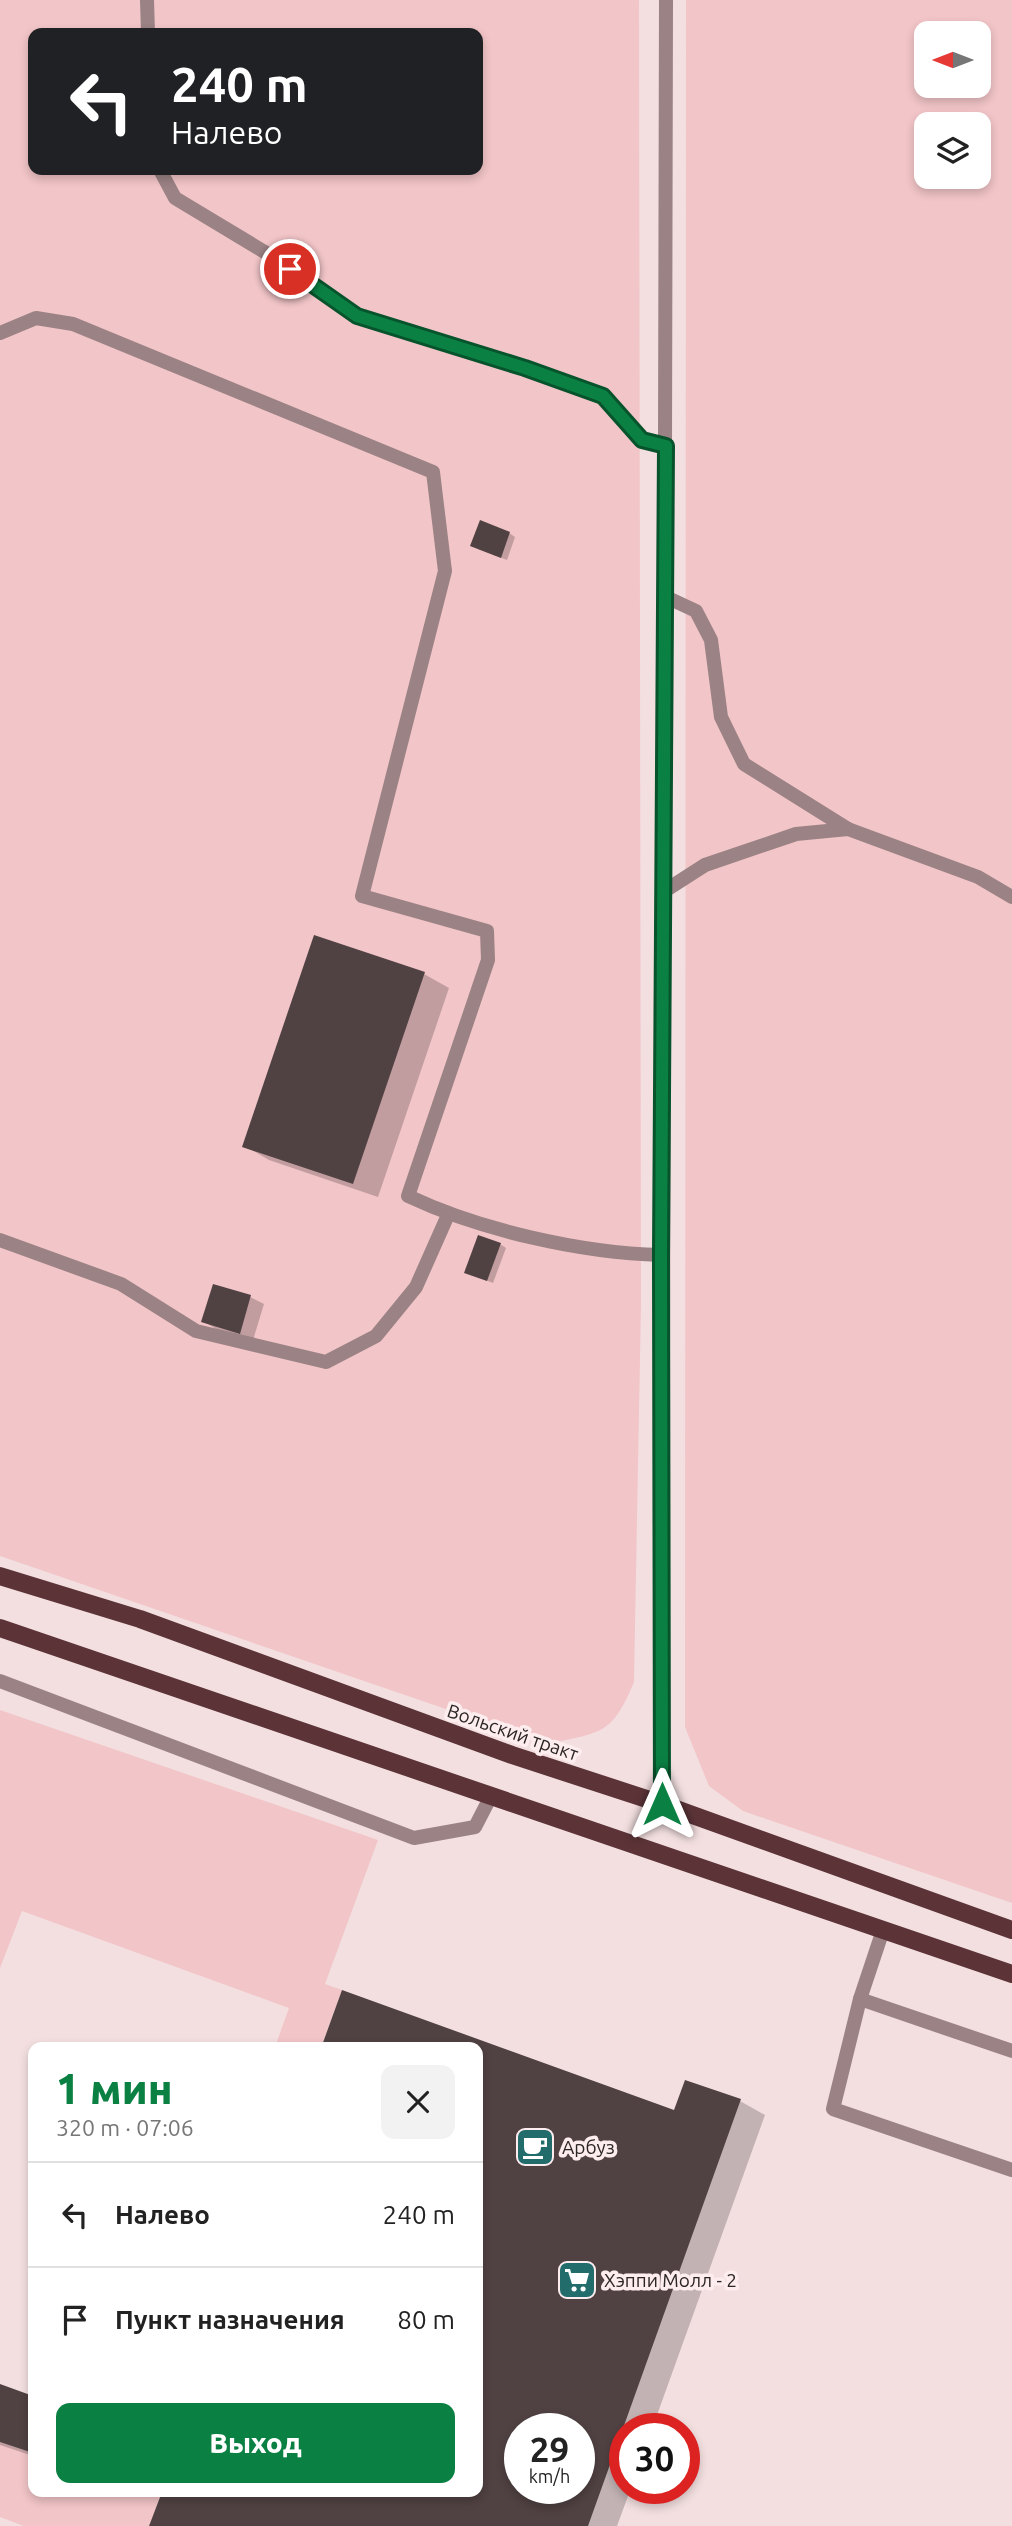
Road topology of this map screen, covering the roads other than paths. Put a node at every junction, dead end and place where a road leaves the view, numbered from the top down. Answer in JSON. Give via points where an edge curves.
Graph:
{"nodes":[{"id":1,"x":147,"y":0,"type":"edge"},
{"id":2,"x":666,"y":0,"type":"edge"},
{"id":3,"x":148,"y":28,"type":"edge"},
{"id":4,"x":163,"y":175,"type":"edge"},
{"id":5,"x":0,"y":333,"type":"edge"},
{"id":6,"x":666,"y":446,"type":"junction"},
{"id":7,"x":666,"y":597,"type":"junction"},
{"id":8,"x":848,"y":829,"type":"junction"},
{"id":9,"x":663,"y":892,"type":"junction"},
{"id":10,"x":1012,"y":897,"type":"edge"},
{"id":11,"x":448,"y":1215,"type":"junction"},
{"id":12,"x":0,"y":1240,"type":"edge"},
{"id":13,"x":661,"y":1255,"type":"junction"},
{"id":14,"x":0,"y":1576,"type":"edge"},
{"id":15,"x":0,"y":1628,"type":"edge"},
{"id":16,"x":0,"y":1681,"type":"edge"},
{"id":17,"x":491,"y":1796,"type":"junction"},
{"id":18,"x":662,"y":1804,"type":"junction"},
{"id":19,"x":883,"y":1930,"type":"junction"},
{"id":20,"x":1012,"y":1930,"type":"edge"},
{"id":21,"x":1012,"y":1974,"type":"edge"},
{"id":22,"x":860,"y":1999,"type":"junction"},
{"id":23,"x":1012,"y":2051,"type":"edge"},
{"id":24,"x":1012,"y":2170,"type":"edge"}],
"edges":[{"from":1,"to":3,"type":"street"},
{"from":2,"to":6,"type":"street"},
{"from":4,"to":6,"type":"street","via":[[175,198],[268,254],[357,316],[603,396],[642,440]]},
{"from":5,"to":11,"type":"street","via":[[36,318],[73,324],[433,472],[445,571],[362,896],[487,931],[488,960],[408,1196]]},
{"from":6,"to":7,"type":"street"},
{"from":7,"to":8,"type":"street","via":[[696,611],[711,640],[721,717],[744,764]]},
{"from":7,"to":9,"type":"street"},
{"from":8,"to":9,"type":"street","via":[[796,834],[705,865]]},
{"from":8,"to":10,"type":"street","via":[[978,877]]},
{"from":9,"to":13,"type":"street"},
{"from":11,"to":12,"type":"street","via":[[416,1287],[376,1336],[327,1362],[196,1331],[121,1284]]},
{"from":11,"to":13,"type":"street","via":[[616,1254]]},
{"from":13,"to":18,"type":"street"},
{"from":14,"to":18,"type":"main road","name":"Вольский тракт","via":[[140,1619],[512,1755]]},
{"from":15,"to":17,"type":"main road"},
{"from":16,"to":17,"type":"street","via":[[414,1838],[475,1827]]},
{"from":17,"to":19,"type":"main road"},
{"from":18,"to":20,"type":"main road","name":"Вольский тракт"},
{"from":19,"to":21,"type":"main road"},
{"from":19,"to":22,"type":"street"},
{"from":22,"to":23,"type":"street"},
{"from":22,"to":24,"type":"street","via":[[832,2109]]}]}
